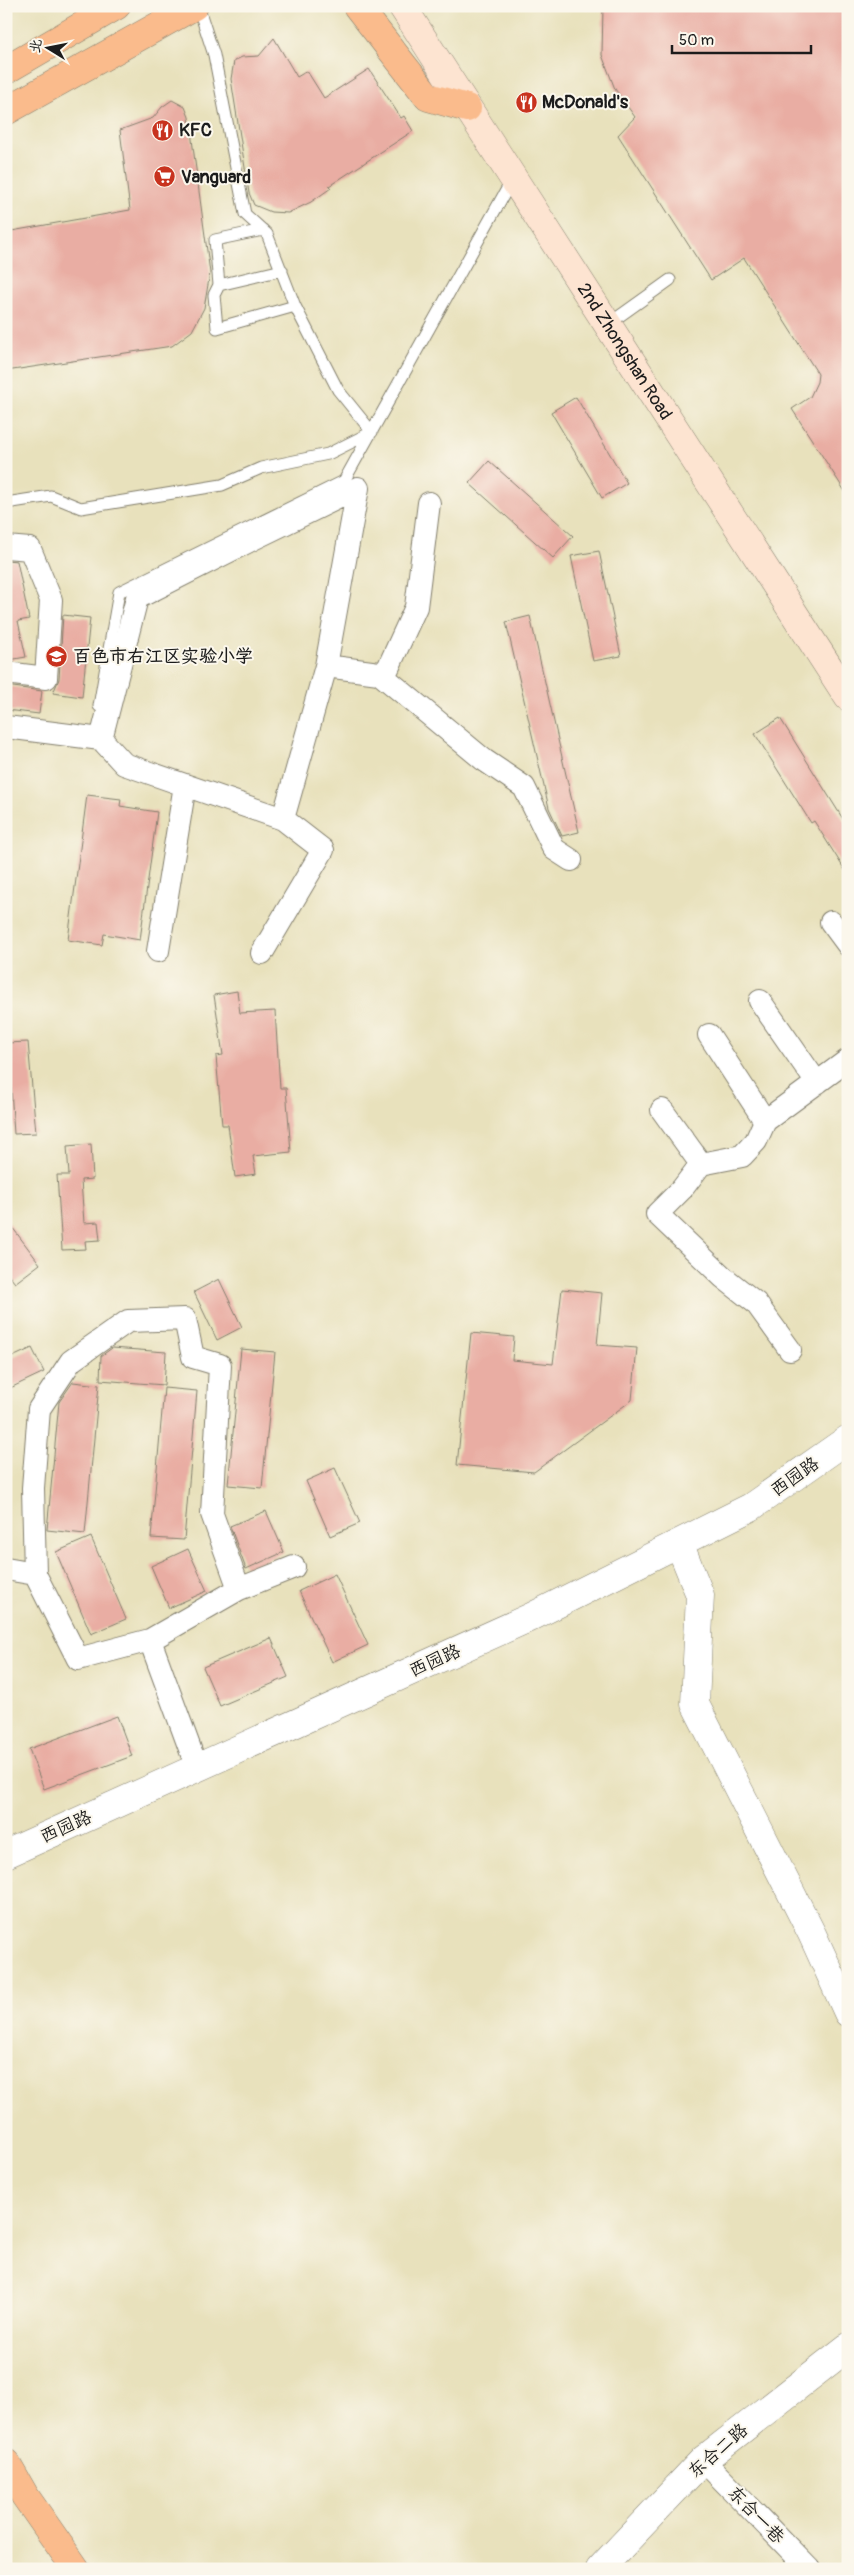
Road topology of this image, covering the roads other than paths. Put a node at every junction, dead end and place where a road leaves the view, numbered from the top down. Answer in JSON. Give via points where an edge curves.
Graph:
{"nodes":[{"id":1,"x":116,"y":6,"type":"edge"},
{"id":2,"x":194,"y":6,"type":"edge"},
{"id":3,"x":198,"y":6,"type":"edge"},
{"id":4,"x":357,"y":6,"type":"edge"},
{"id":5,"x":402,"y":6,"type":"edge"},
{"id":6,"x":6,"y":70,"type":"edge"},
{"id":7,"x":467,"y":108,"type":"junction"},
{"id":8,"x":6,"y":111,"type":"edge"},
{"id":9,"x":513,"y":178,"type":"junction"},
{"id":10,"x":263,"y":230,"type":"junction"},
{"id":11,"x":282,"y":270,"type":"junction"},
{"id":12,"x":670,"y":280,"type":"dead end"},
{"id":13,"x":219,"y":285,"type":"junction"},
{"id":14,"x":296,"y":306,"type":"junction"},
{"id":15,"x":607,"y":325,"type":"junction"},
{"id":16,"x":372,"y":432,"type":"junction"},
{"id":17,"x":6,"y":503,"type":"edge"},
{"id":18,"x":430,"y":503,"type":"dead end"},
{"id":19,"x":6,"y":546,"type":"edge"},
{"id":20,"x":326,"y":666,"type":"junction"},
{"id":21,"x":6,"y":673,"type":"edge"},
{"id":22,"x":384,"y":677,"type":"junction"},
{"id":23,"x":848,"y":697,"type":"edge"},
{"id":24,"x":6,"y":721,"type":"edge"},
{"id":25,"x":6,"y":727,"type":"edge"},
{"id":26,"x":101,"y":739,"type":"junction"},
{"id":27,"x":184,"y":785,"type":"junction"},
{"id":28,"x":283,"y":819,"type":"junction"},
{"id":29,"x":571,"y":860,"type":"dead end"},
{"id":30,"x":831,"y":922,"type":"dead end"},
{"id":31,"x":848,"y":946,"type":"edge"},
{"id":32,"x":158,"y":951,"type":"dead end"},
{"id":33,"x":262,"y":953,"type":"dead end"},
{"id":34,"x":760,"y":1001,"type":"dead end"},
{"id":35,"x":709,"y":1035,"type":"dead end"},
{"id":36,"x":848,"y":1060,"type":"edge"},
{"id":37,"x":817,"y":1083,"type":"junction"},
{"id":38,"x":662,"y":1110,"type":"dead end"},
{"id":39,"x":765,"y":1121,"type":"junction"},
{"id":40,"x":702,"y":1164,"type":"junction"},
{"id":41,"x":790,"y":1350,"type":"dead end"},
{"id":42,"x":848,"y":1439,"type":"edge"},
{"id":43,"x":679,"y":1544,"type":"junction"},
{"id":44,"x":294,"y":1567,"type":"dead end"},
{"id":45,"x":6,"y":1569,"type":"edge"},
{"id":46,"x":34,"y":1574,"type":"junction"},
{"id":47,"x":239,"y":1589,"type":"junction"},
{"id":48,"x":150,"y":1640,"type":"junction"},
{"id":49,"x":197,"y":1768,"type":"junction"},
{"id":50,"x":6,"y":1854,"type":"edge"},
{"id":51,"x":848,"y":2013,"type":"edge"},
{"id":52,"x":848,"y":2347,"type":"edge"},
{"id":53,"x":703,"y":2460,"type":"junction"},
{"id":54,"x":6,"y":2463,"type":"edge"},
{"id":55,"x":6,"y":2498,"type":"edge"},
{"id":56,"x":52,"y":2569,"type":"edge"},
{"id":57,"x":76,"y":2569,"type":"edge"},
{"id":58,"x":600,"y":2569,"type":"edge"},
{"id":59,"x":809,"y":2569,"type":"edge"}],
"edges":[{"from":1,"to":6,"type":"main road"},
{"from":2,"to":8,"type":"main road"},
{"from":3,"to":10,"type":"lane","via":[[214,55],[244,214]]},
{"from":4,"to":7,"type":"main road","via":[[428,98]]},
{"from":5,"to":7,"type":"main road","name":"2nd Zhongshan Road"},
{"from":7,"to":9,"type":"main road","name":"2nd Zhongshan Road"},
{"from":9,"to":15,"type":"main road","name":"2nd Zhongshan Road"},
{"from":9,"to":16,"type":"lane"},
{"from":10,"to":11,"type":"lane"},
{"from":10,"to":13,"type":"lane","via":[[215,240]]},
{"from":11,"to":13,"type":"lane"},
{"from":11,"to":14,"type":"lane"},
{"from":12,"to":15,"type":"lane"},
{"from":13,"to":14,"type":"lane","via":[[214,295],[216,328]]},
{"from":14,"to":16,"type":"lane","via":[[338,390]]},
{"from":15,"to":23,"type":"main road","name":"2nd Zhongshan Road"},
{"from":16,"to":17,"type":"lane","via":[[328,454],[261,468],[222,485],[81,508],[51,496]]},
{"from":16,"to":24,"type":"lane","via":[[344,481],[119,592],[94,733]]},
{"from":18,"to":22,"type":"street","via":[[416,607]]},
{"from":19,"to":21,"type":"street","via":[[30,548],[51,600],[46,678]]},
{"from":20,"to":22,"type":"street","via":[[379,673]]},
{"from":20,"to":26,"type":"street","via":[[358,488],[137,598]]},
{"from":20,"to":28,"type":"street"},
{"from":22,"to":29,"type":"street","via":[[484,760],[524,787],[554,849]]},
{"from":25,"to":26,"type":"street"},
{"from":26,"to":27,"type":"street","via":[[124,764]]},
{"from":27,"to":28,"type":"street"},
{"from":27,"to":32,"type":"street"},
{"from":28,"to":33,"type":"street","via":[[323,850]]},
{"from":30,"to":31,"type":"street"},
{"from":34,"to":37,"type":"street"},
{"from":35,"to":39,"type":"street"},
{"from":36,"to":37,"type":"street"},
{"from":37,"to":39,"type":"street"},
{"from":38,"to":40,"type":"street"},
{"from":39,"to":40,"type":"street","via":[[756,1141],[742,1156]]},
{"from":40,"to":41,"type":"street","via":[[657,1214],[723,1277],[756,1303]]},
{"from":42,"to":43,"type":"street","name":"西园路","via":[[751,1508]]},
{"from":43,"to":49,"type":"street","name":"西园路","via":[[531,1617]]},
{"from":43,"to":51,"type":"street","via":[[700,1595],[695,1704],[812,1934]]},
{"from":44,"to":47,"type":"street"},
{"from":45,"to":46,"type":"street"},
{"from":46,"to":47,"type":"street","via":[[33,1488],[39,1409],[71,1361],[128,1321],[185,1320],[193,1357],[220,1365],[212,1514]]},
{"from":46,"to":48,"type":"street","via":[[78,1659]]},
{"from":47,"to":48,"type":"street"},
{"from":48,"to":49,"type":"street"},
{"from":49,"to":50,"type":"street","name":"西园路"},
{"from":52,"to":53,"type":"street","name":"东合二路"},
{"from":53,"to":58,"type":"street","name":"东合二路"},
{"from":53,"to":59,"type":"street","name":"东合一巷"},
{"from":54,"to":57,"type":"main road"},
{"from":55,"to":56,"type":"main road"}]}
